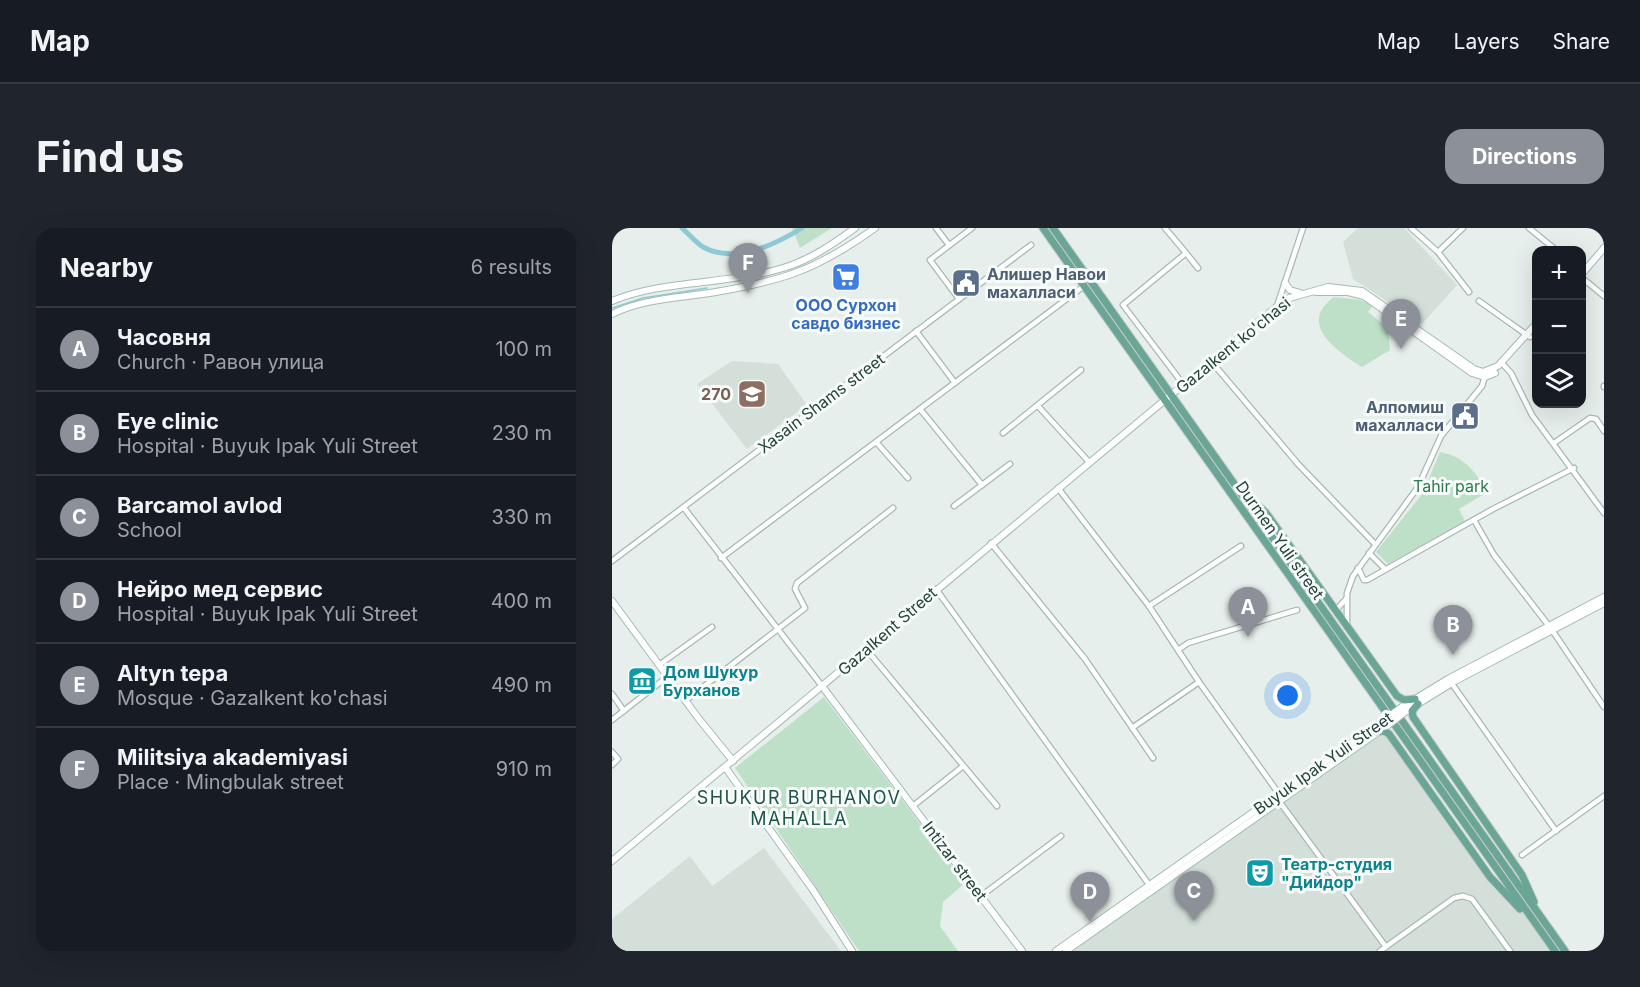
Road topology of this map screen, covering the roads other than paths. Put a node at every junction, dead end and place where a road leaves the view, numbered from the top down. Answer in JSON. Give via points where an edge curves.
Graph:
{"nodes":[{"id":1,"x":855,"y":228,"type":"edge"},
{"id":2,"x":874,"y":228,"type":"edge"},
{"id":3,"x":936,"y":228,"type":"edge"},
{"id":4,"x":972,"y":228,"type":"edge"},
{"id":5,"x":1043,"y":228,"type":"edge"},
{"id":6,"x":1053,"y":228,"type":"edge"},
{"id":7,"x":1166,"y":228,"type":"edge"},
{"id":8,"x":1303,"y":228,"type":"edge"},
{"id":9,"x":1411,"y":228,"type":"edge"},
{"id":10,"x":1463,"y":228,"type":"edge"},
{"id":11,"x":1528,"y":228,"type":"edge"},
{"id":12,"x":949,"y":245,"type":"junction"},
{"id":13,"x":1031,"y":245,"type":"dead end"},
{"id":14,"x":1551,"y":246,"type":"edge"},
{"id":15,"x":1604,"y":246,"type":"edge"},
{"id":16,"x":1438,"y":252,"type":"junction"},
{"id":17,"x":1186,"y":253,"type":"junction"},
{"id":18,"x":802,"y":261,"type":"junction"},
{"id":19,"x":1198,"y":268,"type":"dead end"},
{"id":20,"x":1586,"y":269,"type":"edge"},
{"id":21,"x":806,"y":271,"type":"junction"},
{"id":22,"x":1586,"y":278,"type":"edge"},
{"id":23,"x":714,"y":282,"type":"junction"},
{"id":24,"x":1285,"y":283,"type":"junction"},
{"id":25,"x":1084,"y":286,"type":"junction"},
{"id":26,"x":716,"y":292,"type":"junction"},
{"id":27,"x":1469,"y":292,"type":"dead end"},
{"id":28,"x":1304,"y":293,"type":"junction"},
{"id":29,"x":1604,"y":296,"type":"edge"},
{"id":30,"x":959,"y":299,"type":"junction"},
{"id":31,"x":612,"y":301,"type":"edge"},
{"id":32,"x":1479,"y":301,"type":"dead end"},
{"id":33,"x":1277,"y":306,"type":"junction"},
{"id":34,"x":612,"y":314,"type":"edge"},
{"id":35,"x":1532,"y":330,"type":"edge"},
{"id":36,"x":916,"y":331,"type":"junction"},
{"id":37,"x":1532,"y":332,"type":"edge"},
{"id":38,"x":1528,"y":336,"type":"junction"},
{"id":39,"x":1210,"y":361,"type":"junction"},
{"id":40,"x":1502,"y":364,"type":"junction"},
{"id":41,"x":1081,"y":370,"type":"dead end"},
{"id":42,"x":1485,"y":375,"type":"junction"},
{"id":43,"x":955,"y":383,"type":"junction"},
{"id":44,"x":1183,"y":384,"type":"junction"},
{"id":45,"x":1170,"y":394,"type":"junction"},
{"id":46,"x":1163,"y":400,"type":"junction"},
{"id":47,"x":1038,"y":405,"type":"junction"},
{"id":48,"x":920,"y":409,"type":"junction"},
{"id":49,"x":1604,"y":431,"type":"edge"},
{"id":50,"x":1003,"y":433,"type":"dead end"},
{"id":51,"x":877,"y":443,"type":"junction"},
{"id":52,"x":1554,"y":443,"type":"junction"},
{"id":53,"x":1089,"y":462,"type":"junction"},
{"id":54,"x":1010,"y":464,"type":"dead end"},
{"id":55,"x":1574,"y":468,"type":"junction"},
{"id":56,"x":908,"y":478,"type":"dead end"},
{"id":57,"x":982,"y":485,"type":"junction"},
{"id":58,"x":1236,"y":486,"type":"junction"},
{"id":59,"x":1058,"y":488,"type":"junction"},
{"id":60,"x":954,"y":506,"type":"dead end"},
{"id":61,"x":684,"y":508,"type":"junction"},
{"id":62,"x":893,"y":508,"type":"dead end"},
{"id":63,"x":1604,"y":513,"type":"edge"},
{"id":64,"x":1474,"y":520,"type":"junction"},
{"id":65,"x":991,"y":543,"type":"junction"},
{"id":66,"x":1375,"y":544,"type":"junction"},
{"id":67,"x":1241,"y":546,"type":"dead end"},
{"id":68,"x":1369,"y":553,"type":"junction"},
{"id":69,"x":721,"y":558,"type":"junction"},
{"id":70,"x":612,"y":561,"type":"edge"},
{"id":71,"x":1358,"y":568,"type":"junction"},
{"id":72,"x":1385,"y":569,"type":"junction"},
{"id":73,"x":936,"y":589,"type":"junction"},
{"id":74,"x":1347,"y":596,"type":"junction"},
{"id":75,"x":1604,"y":597,"type":"edge"},
{"id":76,"x":612,"y":601,"type":"edge"},
{"id":77,"x":1604,"y":603,"type":"edge"},
{"id":78,"x":1149,"y":606,"type":"junction"},
{"id":79,"x":1297,"y":610,"type":"dead end"},
{"id":80,"x":1336,"y":610,"type":"junction"},
{"id":81,"x":1347,"y":624,"type":"junction"},
{"id":82,"x":712,"y":627,"type":"dead end"},
{"id":83,"x":1550,"y":628,"type":"junction"},
{"id":84,"x":777,"y":630,"type":"junction"},
{"id":85,"x":866,"y":649,"type":"junction"},
{"id":86,"x":1178,"y":650,"type":"junction"},
{"id":87,"x":659,"y":665,"type":"junction"},
{"id":88,"x":667,"y":677,"type":"junction"},
{"id":89,"x":1450,"y":681,"type":"junction"},
{"id":90,"x":1199,"y":682,"type":"junction"},
{"id":91,"x":822,"y":686,"type":"junction"},
{"id":92,"x":612,"y":694,"type":"edge"},
{"id":93,"x":686,"y":701,"type":"junction"},
{"id":94,"x":1416,"y":701,"type":"junction"},
{"id":95,"x":1604,"y":707,"type":"edge"},
{"id":96,"x":624,"y":711,"type":"junction"},
{"id":97,"x":612,"y":720,"type":"edge"},
{"id":98,"x":1386,"y":722,"type":"junction"},
{"id":99,"x":1132,"y":728,"type":"junction"},
{"id":100,"x":1376,"y":732,"type":"junction"},
{"id":101,"x":612,"y":752,"type":"edge"},
{"id":102,"x":1153,"y":758,"type":"dead end"},
{"id":103,"x":733,"y":761,"type":"junction"},
{"id":104,"x":612,"y":765,"type":"edge"},
{"id":105,"x":725,"y":767,"type":"junction"},
{"id":106,"x":962,"y":767,"type":"junction"},
{"id":107,"x":1604,"y":796,"type":"edge"},
{"id":108,"x":1279,"y":798,"type":"junction"},
{"id":109,"x":913,"y":806,"type":"junction"},
{"id":110,"x":997,"y":806,"type":"dead end"},
{"id":111,"x":1556,"y":831,"type":"junction"},
{"id":112,"x":1060,"y":836,"type":"dead end"},
{"id":113,"x":1522,"y":855,"type":"dead end"},
{"id":114,"x":612,"y":861,"type":"edge"},
{"id":115,"x":1151,"y":888,"type":"junction"},
{"id":116,"x":981,"y":896,"type":"junction"},
{"id":117,"x":1538,"y":921,"type":"junction"},
{"id":118,"x":1386,"y":946,"type":"junction"},
{"id":119,"x":1554,"y":948,"type":"edge"},
{"id":120,"x":852,"y":951,"type":"edge"},
{"id":121,"x":1022,"y":951,"type":"edge"},
{"id":122,"x":1056,"y":951,"type":"edge"},
{"id":123,"x":1066,"y":951,"type":"edge"},
{"id":124,"x":1380,"y":951,"type":"edge"},
{"id":125,"x":1510,"y":951,"type":"edge"},
{"id":126,"x":1565,"y":951,"type":"edge"}],
"edges":[{"from":1,"to":18,"type":"main road"},
{"from":2,"to":21,"type":"main road"},
{"from":3,"to":12,"type":"street"},
{"from":4,"to":12,"type":"street"},
{"from":5,"to":25,"type":"main road"},
{"from":6,"to":45,"type":"main road","name":"Durmen Yuli street"},
{"from":7,"to":17,"type":"street"},
{"from":8,"to":24,"type":"street"},
{"from":9,"to":16,"type":"street"},
{"from":10,"to":16,"type":"street"},
{"from":11,"to":14,"type":"street"},
{"from":12,"to":30,"type":"street","via":[[930,260]]},
{"from":13,"to":30,"type":"street","name":"Xasain Shams street"},
{"from":15,"to":20,"type":"main road"},
{"from":16,"to":27,"type":"street"},
{"from":17,"to":19,"type":"street"},
{"from":17,"to":44,"type":"street","via":[[1123,303]]},
{"from":18,"to":21,"type":"main road"},
{"from":18,"to":23,"type":"main road"},
{"from":21,"to":26,"type":"main road"},
{"from":22,"to":29,"type":"street"},
{"from":23,"to":26,"type":"main road"},
{"from":23,"to":31,"type":"main road","via":[[648,291]]},
{"from":24,"to":28,"type":"main road","via":[[1293,291]]},
{"from":24,"to":33,"type":"street"},
{"from":25,"to":43,"type":"street"},
{"from":25,"to":46,"type":"main road"},
{"from":26,"to":34,"type":"main road","via":[[642,303]]},
{"from":28,"to":33,"type":"main road","name":"Gazalkent ko'chasi"},
{"from":28,"to":42,"type":"main road","name":"Gazalkent ko'chasi","via":[[1360,295],[1406,323],[1472,373]]},
{"from":30,"to":36,"type":"street","name":"Xasain Shams street"},
{"from":32,"to":38,"type":"street"},
{"from":33,"to":39,"type":"main road","name":"Gazalkent ko'chasi"},
{"from":35,"to":38,"type":"main road"},
{"from":36,"to":43,"type":"street"},
{"from":36,"to":61,"type":"street","name":"Xasain Shams street"},
{"from":37,"to":38,"type":"main road"},
{"from":38,"to":40,"type":"main road"},
{"from":39,"to":44,"type":"main road","name":"Gazalkent ko'chasi"},
{"from":39,"to":66,"type":"street","via":[[1298,464]]},
{"from":40,"to":42,"type":"main road"},
{"from":40,"to":52,"type":"street"},
{"from":41,"to":47,"type":"street"},
{"from":42,"to":66,"type":"street","via":[[1482,386],[1441,436],[1418,487]]},
{"from":43,"to":48,"type":"street"},
{"from":44,"to":45,"type":"main road","name":"Gazalkent ko'chasi"},
{"from":45,"to":46,"type":"main road","name":"Gazalkent ko'chasi"},
{"from":45,"to":58,"type":"main road","name":"Durmen Yuli street"},
{"from":46,"to":53,"type":"main road","name":"Gazalkent Street"},
{"from":46,"to":117,"type":"main road"},
{"from":47,"to":50,"type":"street"},
{"from":47,"to":53,"type":"street"},
{"from":48,"to":51,"type":"street"},
{"from":48,"to":57,"type":"street"},
{"from":49,"to":52,"type":"street","via":[[1596,419],[1590,418]]},
{"from":51,"to":56,"type":"street"},
{"from":51,"to":69,"type":"street"},
{"from":52,"to":55,"type":"street"},
{"from":53,"to":59,"type":"main road","name":"Gazalkent Street"},
{"from":54,"to":57,"type":"street"},
{"from":55,"to":63,"type":"street"},
{"from":55,"to":64,"type":"street"},
{"from":57,"to":60,"type":"street"},
{"from":58,"to":80,"type":"main road","via":[[1266,513]]},
{"from":58,"to":117,"type":"main road"},
{"from":59,"to":65,"type":"main road","name":"Gazalkent Street"},
{"from":59,"to":78,"type":"street"},
{"from":61,"to":69,"type":"street"},
{"from":61,"to":70,"type":"street","name":"Xasain Shams street"},
{"from":62,"to":84,"type":"street","via":[[797,583],[795,589],[805,608]]},
{"from":64,"to":72,"type":"street"},
{"from":64,"to":83,"type":"street","via":[[1494,555]]},
{"from":65,"to":73,"type":"main road","name":"Gazalkent Street"},
{"from":65,"to":99,"type":"street","via":[[1085,659]]},
{"from":66,"to":68,"type":"street"},
{"from":67,"to":78,"type":"street"},
{"from":68,"to":71,"type":"street"},
{"from":68,"to":72,"type":"street"},
{"from":69,"to":84,"type":"street"},
{"from":71,"to":72,"type":"street","via":[[1365,581]]},
{"from":71,"to":74,"type":"street"},
{"from":73,"to":85,"type":"main road","name":"Gazalkent Street"},
{"from":73,"to":115,"type":"street"},
{"from":74,"to":80,"type":"street"},
{"from":74,"to":81,"type":"street"},
{"from":75,"to":83,"type":"main road","name":"Buyuk Ipak Yuli Street"},
{"from":76,"to":87,"type":"main road"},
{"from":77,"to":83,"type":"main road","name":"Buyuk Ipak Yuli Street"},
{"from":78,"to":86,"type":"street"},
{"from":79,"to":86,"type":"street","via":[[1188,643]]},
{"from":80,"to":81,"type":"main road"},
{"from":81,"to":94,"type":"main road","via":[[1398,697]]},
{"from":82,"to":87,"type":"street"},
{"from":83,"to":89,"type":"main road","name":"Buyuk Ipak Yuli Street"},
{"from":83,"to":95,"type":"street"},
{"from":84,"to":91,"type":"street"},
{"from":84,"to":93,"type":"street"},
{"from":85,"to":91,"type":"main road","name":"Gazalkent Street"},
{"from":85,"to":106,"type":"street"},
{"from":86,"to":90,"type":"street"},
{"from":87,"to":88,"type":"main road"},
{"from":88,"to":93,"type":"main road"},
{"from":88,"to":96,"type":"street"},
{"from":89,"to":94,"type":"main road","name":"Buyuk Ipak Yuli Street"},
{"from":89,"to":111,"type":"street"},
{"from":90,"to":99,"type":"street"},
{"from":90,"to":108,"type":"street"},
{"from":91,"to":103,"type":"main road","name":"Gazalkent Street"},
{"from":91,"to":109,"type":"main road","name":"Intizаr street"},
{"from":92,"to":96,"type":"street"},
{"from":93,"to":103,"type":"main road"},
{"from":94,"to":98,"type":"main road","name":"Buyuk Ipak Yuli Street","bridge":true},
{"from":94,"to":117,"type":"main road","via":[[1413,717],[1522,875]]},
{"from":96,"to":97,"type":"street"},
{"from":98,"to":100,"type":"main road","name":"Buyuk Ipak Yuli Street"},
{"from":98,"to":108,"type":"main road","name":"Buyuk Ipak Yuli Street"},
{"from":99,"to":102,"type":"street"},
{"from":100,"to":108,"type":"main road","name":"Buyuk Ipak Yuli Street"},
{"from":100,"to":117,"type":"main road","via":[[1389,734],[1490,877]]},
{"from":101,"to":104,"type":"street","via":[[618,759]]},
{"from":103,"to":105,"type":"main road","name":"Gazalkent Street"},
{"from":105,"to":114,"type":"main road","name":"Gazalkent Street"},
{"from":105,"to":120,"type":"main road"},
{"from":106,"to":109,"type":"street"},
{"from":106,"to":110,"type":"street"},
{"from":107,"to":111,"type":"street"},
{"from":108,"to":115,"type":"main road","name":"Buyuk Ipak Yuli Street"},
{"from":108,"to":118,"type":"street"},
{"from":109,"to":116,"type":"main road","name":"Intizаr street"},
{"from":111,"to":113,"type":"street"},
{"from":112,"to":116,"type":"street"},
{"from":115,"to":122,"type":"main road","name":"Buyuk Ipak Yuli Street"},
{"from":115,"to":123,"type":"main road","name":"Buyuk Ipak Yuli Street"},
{"from":116,"to":121,"type":"main road","name":"Intizаr street"},
{"from":117,"to":119,"type":"main road"},
{"from":118,"to":124,"type":"street"},
{"from":118,"to":125,"type":"street","via":[[1454,898],[1463,896],[1474,901]]},
{"from":119,"to":126,"type":"main road"}]}
